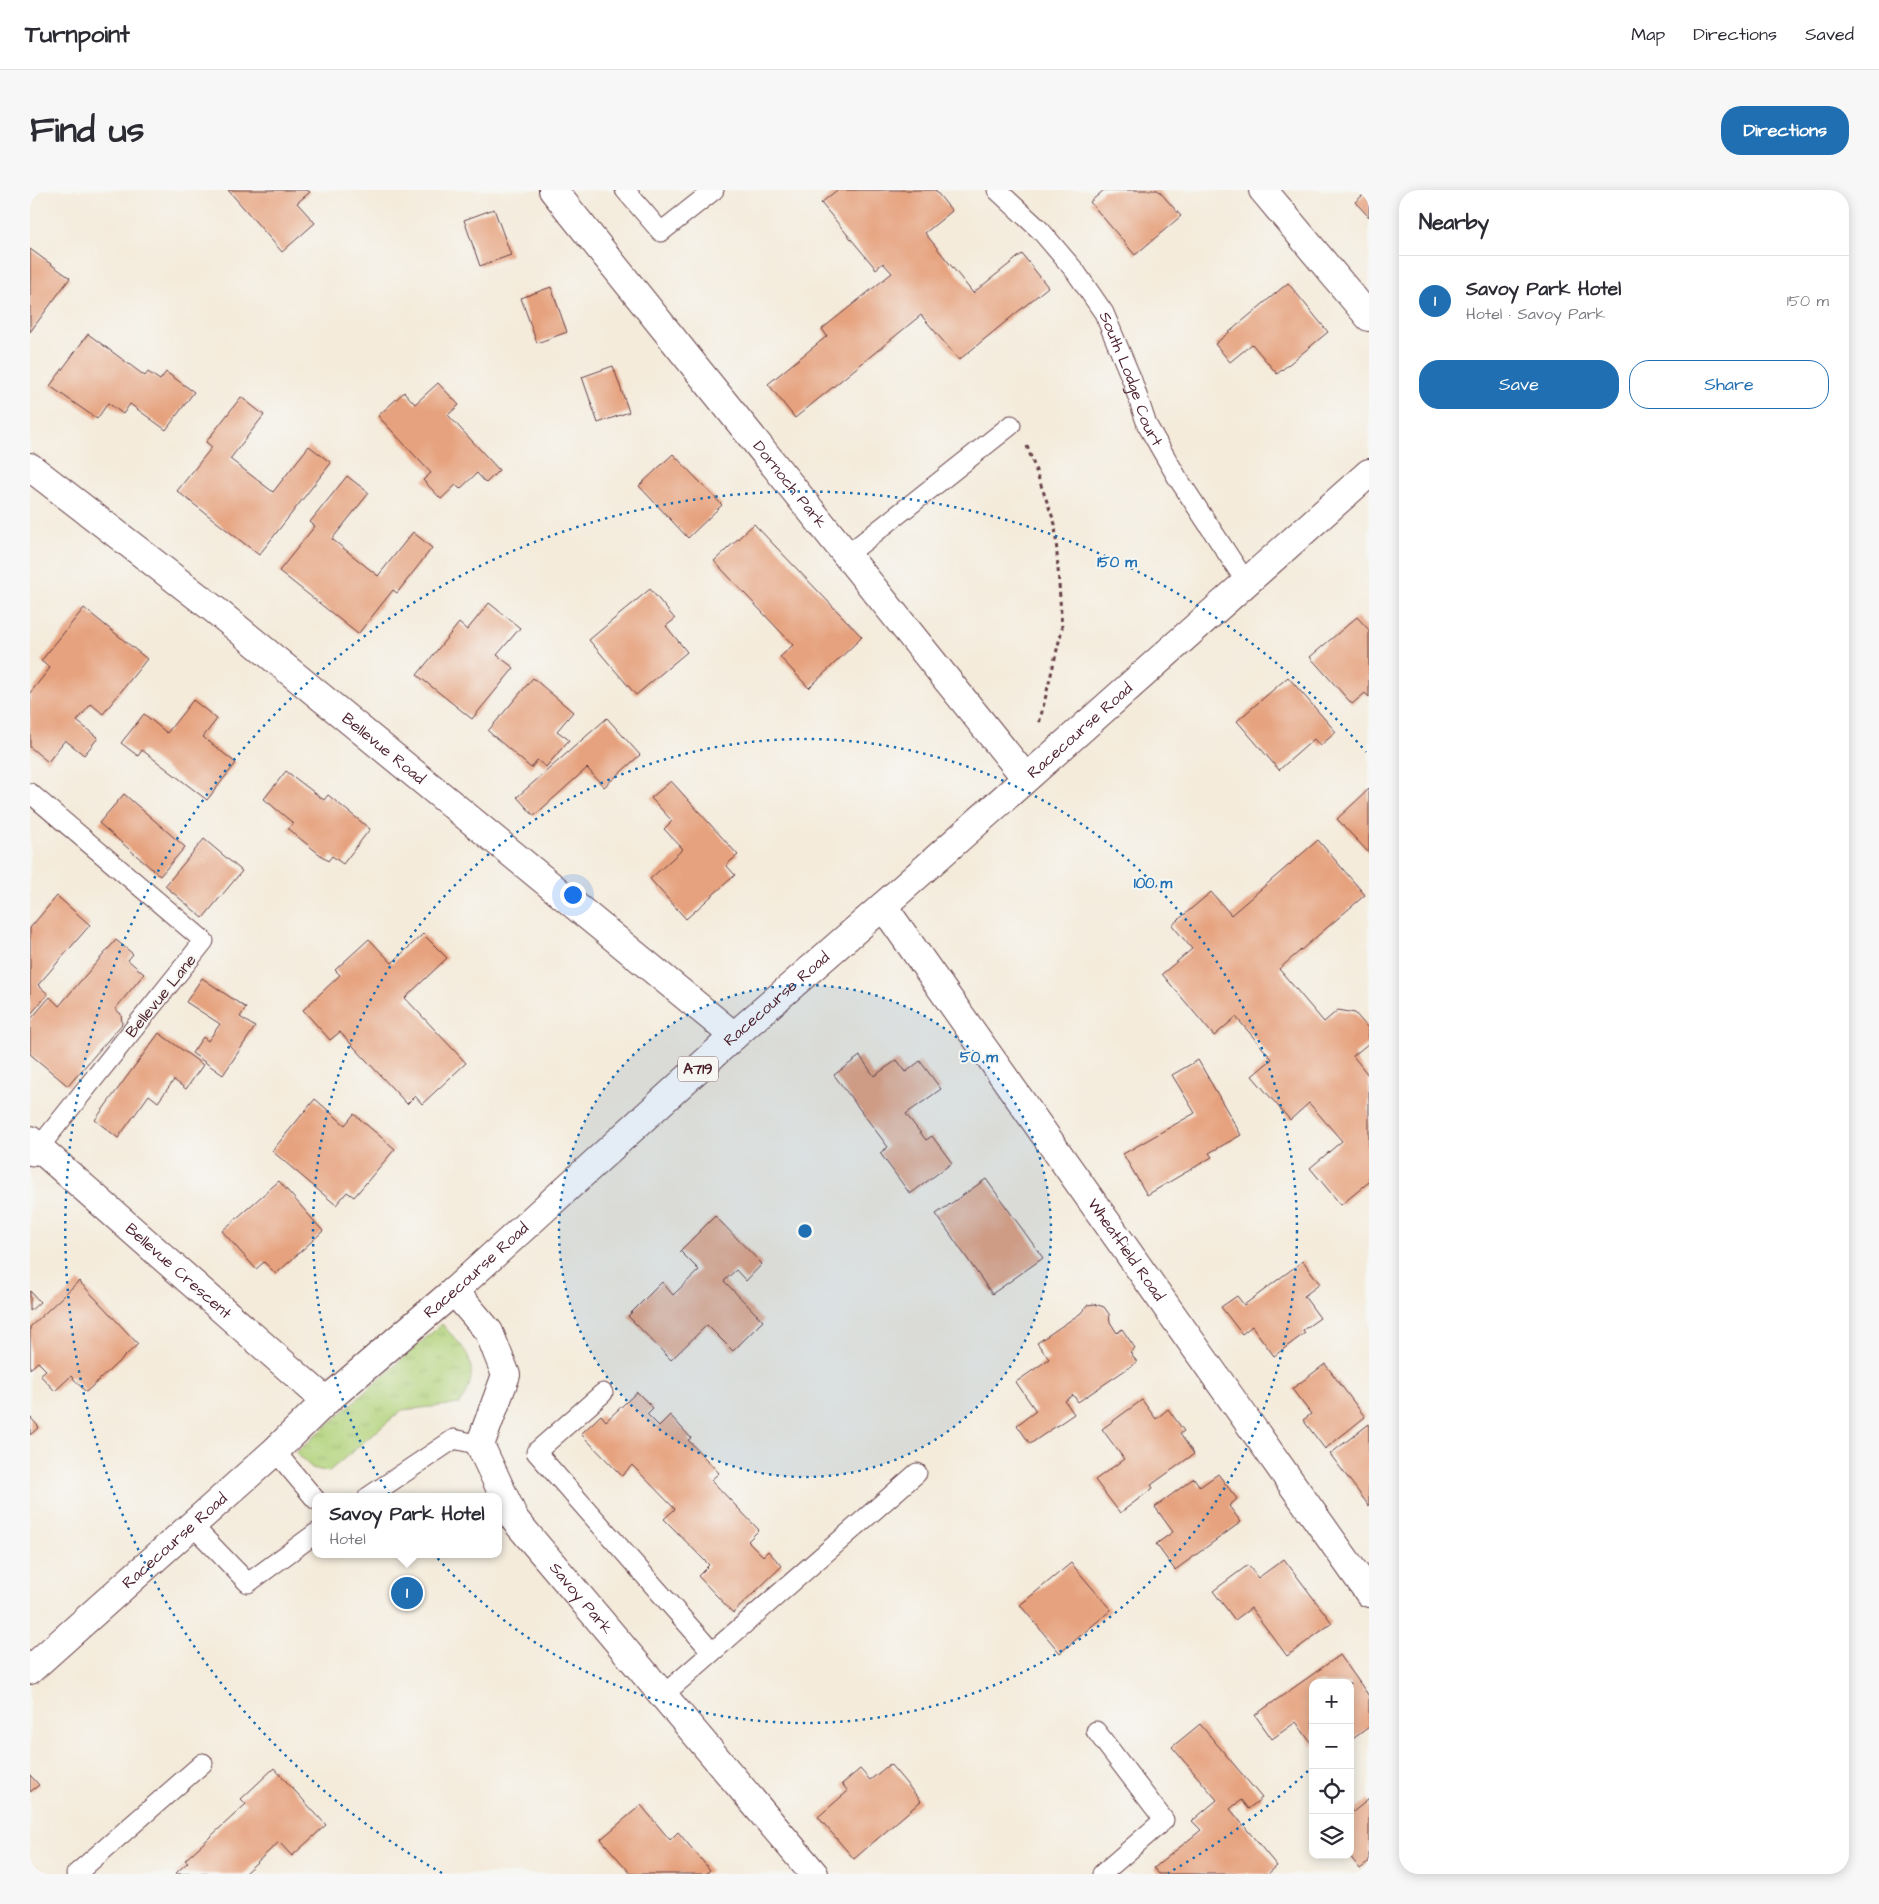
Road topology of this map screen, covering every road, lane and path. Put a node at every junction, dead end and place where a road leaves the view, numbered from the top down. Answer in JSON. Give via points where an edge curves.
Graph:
{"nodes":[{"id":1,"x":553,"y":190,"type":"edge"},
{"id":2,"x":625,"y":190,"type":"edge"},
{"id":3,"x":714,"y":190,"type":"edge"},
{"id":4,"x":996,"y":190,"type":"edge"},
{"id":5,"x":1264,"y":190,"type":"edge"},
{"id":6,"x":1369,"y":317,"type":"edge"},
{"id":7,"x":1011,"y":425,"type":"joint"},
{"id":8,"x":30,"y":467,"type":"edge"},
{"id":9,"x":1369,"y":473,"type":"edge"},
{"id":10,"x":847,"y":556,"type":"junction"},
{"id":11,"x":1246,"y":582,"type":"junction"},
{"id":12,"x":1038,"y":732,"type":"dead end"},
{"id":13,"x":1026,"y":778,"type":"junction"},
{"id":14,"x":30,"y":794,"type":"edge"},
{"id":15,"x":883,"y":906,"type":"junction"},
{"id":16,"x":734,"y":1036,"type":"junction"},
{"id":17,"x":33,"y":1149,"type":"edge"},
{"id":18,"x":454,"y":1291,"type":"junction"},
{"id":19,"x":603,"y":1393,"type":"dead end"},
{"id":20,"x":326,"y":1401,"type":"junction"},
{"id":21,"x":480,"y":1445,"type":"junction"},
{"id":22,"x":275,"y":1450,"type":"junction"},
{"id":23,"x":917,"y":1473,"type":"dead end"},
{"id":24,"x":374,"y":1493,"type":"edge"},
{"id":25,"x":312,"y":1495,"type":"edge"},
{"id":26,"x":192,"y":1525,"type":"junction"},
{"id":27,"x":312,"y":1536,"type":"edge"},
{"id":28,"x":1369,"y":1593,"type":"edge"},
{"id":29,"x":712,"y":1652,"type":"junction"},
{"id":30,"x":30,"y":1670,"type":"edge"},
{"id":31,"x":662,"y":1696,"type":"junction"},
{"id":32,"x":1096,"y":1731,"type":"dead end"},
{"id":33,"x":203,"y":1763,"type":"dead end"},
{"id":34,"x":76,"y":1874,"type":"edge"},
{"id":35,"x":814,"y":1874,"type":"edge"},
{"id":36,"x":1102,"y":1874,"type":"edge"}],
"edges":[{"from":1,"to":10,"type":"street","name":"Dornoch Park"},
{"from":2,"to":3,"type":"lane","via":[[661,232]]},
{"from":4,"to":11,"type":"lane","name":"South Lodge Court","via":[[1042,231],[1104,314],[1147,425]]},
{"from":5,"to":6,"type":"street"},
{"from":7,"to":10,"type":"lane"},
{"from":7,"to":12,"type":"path","via":[[1030,449],[1055,524],[1062,629]]},
{"from":8,"to":16,"type":"street","name":"Bellevue Road","via":[[215,610]]},
{"from":9,"to":11,"type":"street","name":"Racecourse Road","number":"A719"},
{"from":10,"to":13,"type":"street","name":"Dornoch Park"},
{"from":11,"to":13,"type":"street","name":"Racecourse Road","number":"A719"},
{"from":13,"to":15,"type":"street","name":"Racecourse Road","number":"A719"},
{"from":14,"to":17,"type":"lane","name":"Bellevue Lane","via":[[204,941]]},
{"from":15,"to":16,"type":"street","name":"Racecourse Road","number":"A719"},
{"from":15,"to":28,"type":"street","name":"Wheatfield Road"},
{"from":16,"to":18,"type":"street","name":"Racecourse Road","number":"A719"},
{"from":17,"to":20,"type":"street","name":"Bellevue Crescent"},
{"from":18,"to":20,"type":"street","name":"Racecourse Road","number":"A719"},
{"from":18,"to":21,"type":"street","via":[[489,1332],[506,1375]]},
{"from":19,"to":29,"type":"lane","via":[[536,1452]]},
{"from":20,"to":22,"type":"street","name":"Racecourse Road","number":"A719"},
{"from":21,"to":24,"type":"lane","via":[[454,1439]]},
{"from":21,"to":31,"type":"street","name":"Savoy Park","via":[[515,1520]]},
{"from":22,"to":25,"type":"lane"},
{"from":22,"to":26,"type":"street","name":"Racecourse Road","number":"A719"},
{"from":23,"to":29,"type":"lane"},
{"from":26,"to":27,"type":"lane","via":[[248,1583]]},
{"from":26,"to":30,"type":"street","name":"Racecourse Road","number":"A719"},
{"from":29,"to":31,"type":"lane"},
{"from":31,"to":35,"type":"street","name":"Savoy Park"},
{"from":32,"to":36,"type":"lane","via":[[1164,1820]]},
{"from":33,"to":34,"type":"lane"}]}
